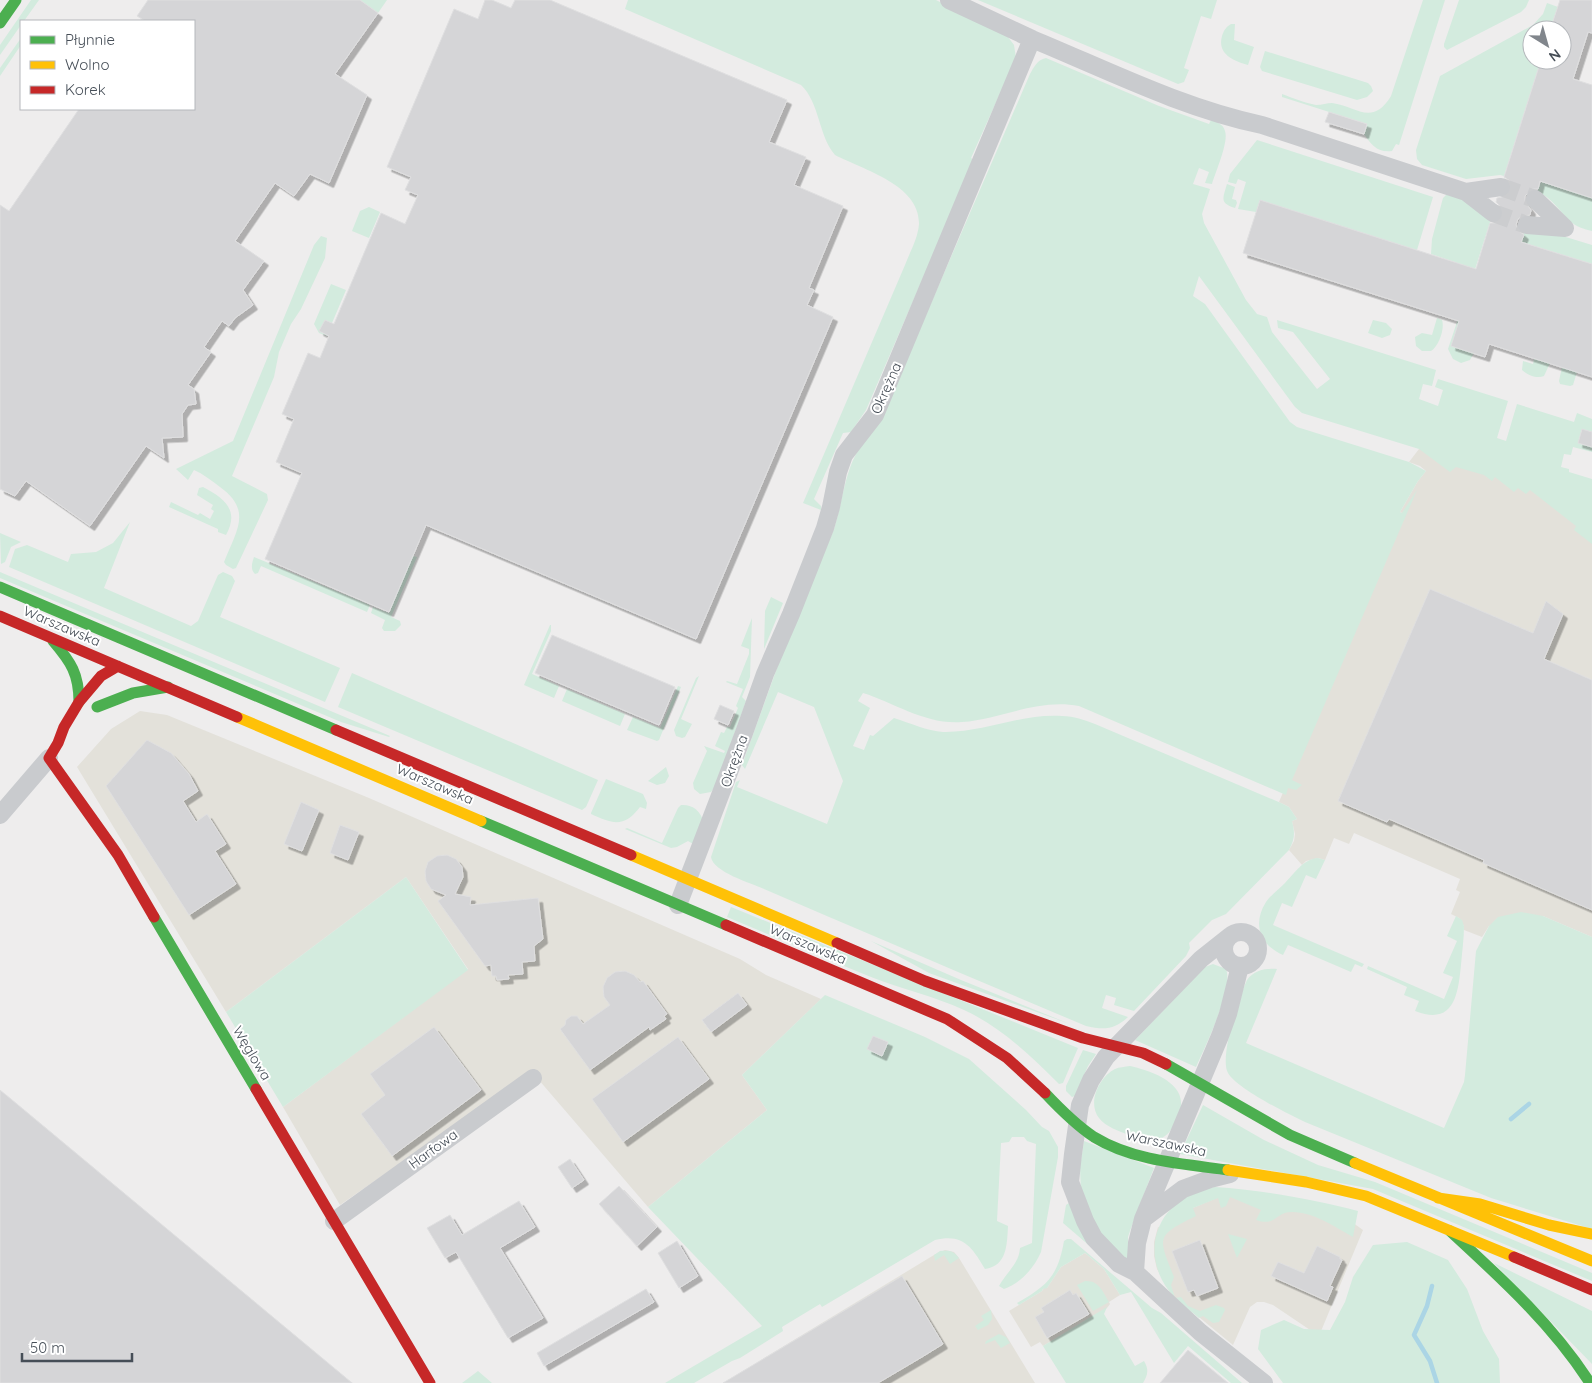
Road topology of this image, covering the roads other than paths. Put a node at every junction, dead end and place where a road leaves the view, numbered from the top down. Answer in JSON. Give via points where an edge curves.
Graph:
{"nodes":[{"id":1,"x":16,"y":0,"type":"edge"},
{"id":2,"x":949,"y":0,"type":"edge"},
{"id":3,"x":0,"y":23,"type":"edge"},
{"id":4,"x":1032,"y":39,"type":"junction"},
{"id":5,"x":1501,"y":187,"type":"tunnel mouth"},
{"id":6,"x":1466,"y":192,"type":"junction"},
{"id":7,"x":1535,"y":199,"type":"tunnel mouth"},
{"id":8,"x":1493,"y":213,"type":"tunnel mouth"},
{"id":9,"x":1527,"y":225,"type":"tunnel mouth"},
{"id":10,"x":0,"y":587,"type":"edge"},
{"id":11,"x":0,"y":616,"type":"edge"},
{"id":12,"x":50,"y":637,"type":"junction"},
{"id":13,"x":124,"y":655,"type":"junction"},
{"id":14,"x":168,"y":687,"type":"junction"},
{"id":15,"x":79,"y":702,"type":"junction"},
{"id":16,"x":79,"y":725,"type":"dead end"},
{"id":17,"x":54,"y":751,"type":"junction"},
{"id":18,"x":0,"y":815,"type":"edge"},
{"id":19,"x":688,"y":880,"type":"junction"},
{"id":20,"x":678,"y":905,"type":"junction"},
{"id":21,"x":1230,"y":936,"type":"junction"},
{"id":22,"x":1240,"y":966,"type":"junction"},
{"id":23,"x":1116,"y":1047,"type":"junction"},
{"id":24,"x":532,"y":1078,"type":"dead end"},
{"id":25,"x":1201,"y":1082,"type":"junction"},
{"id":26,"x":1076,"y":1124,"type":"junction"},
{"id":27,"x":1167,"y":1161,"type":"junction"},
{"id":28,"x":1240,"y":1172,"type":"junction"},
{"id":29,"x":1438,"y":1198,"type":"junction"},
{"id":30,"x":1143,"y":1219,"type":"junction"},
{"id":31,"x":334,"y":1221,"type":"junction"},
{"id":32,"x":1450,"y":1232,"type":"junction"},
{"id":33,"x":1592,"y":1234,"type":"edge"},
{"id":34,"x":1592,"y":1261,"type":"edge"},
{"id":35,"x":1135,"y":1272,"type":"junction"},
{"id":36,"x":1592,"y":1290,"type":"edge"},
{"id":37,"x":430,"y":1383,"type":"edge"},
{"id":38,"x":1264,"y":1383,"type":"edge"},
{"id":39,"x":1590,"y":1383,"type":"edge"}],
"edges":[{"from":1,"to":3,"type":"main road"},
{"from":2,"to":4,"type":"street"},
{"from":4,"to":6,"type":"street","via":[[1173,99]]},
{"from":4,"to":19,"type":"street","name":"Okrężna","via":[[875,415],[844,455],[825,528],[765,674]]},
{"from":5,"to":6,"type":"street"},
{"from":6,"to":8,"type":"street"},
{"from":7,"to":9,"type":"street","via":[[1565,228]]},
{"from":10,"to":13,"type":"main road","name":"Warszawska"},
{"from":11,"to":12,"type":"main road","name":"Warszawska"},
{"from":12,"to":13,"type":"main road","name":"Warszawska"},
{"from":12,"to":15,"type":"main road","via":[[73,664],[80,686]]},
{"from":13,"to":14,"type":"main road","name":"Warszawska"},
{"from":13,"to":14,"type":"main road","via":[[112,687],[93,710],[133,693]]},
{"from":13,"to":15,"type":"main road"},
{"from":13,"to":19,"type":"main road","name":"Warszawska"},
{"from":14,"to":20,"type":"main road","name":"Warszawska"},
{"from":15,"to":17,"type":"main road"},
{"from":16,"to":17,"type":"main road"},
{"from":17,"to":18,"type":"street"},
{"from":17,"to":31,"type":"main road","name":"Węglowa"},
{"from":19,"to":20,"type":"street","name":"Okrężna"},
{"from":19,"to":23,"type":"main road","name":"Warszawska","via":[[925,981],[1076,1036]]},
{"from":20,"to":26,"type":"main road","name":"Warszawska","via":[[947,1019],[1002,1054]]},
{"from":21,"to":22,"type":"street","via":[[1224,946],[1226,957]]},
{"from":21,"to":22,"type":"street","via":[[1246,933],[1257,944],[1255,959]]},
{"from":21,"to":23,"type":"street","via":[[1201,959]]},
{"from":22,"to":25,"type":"street","via":[[1228,1014]]},
{"from":23,"to":25,"type":"main road","name":"Warszawska","via":[[1160,1060]]},
{"from":23,"to":26,"type":"street","via":[[1094,1074],[1080,1105]]},
{"from":24,"to":31,"type":"street","name":"Harfowa"},
{"from":25,"to":27,"type":"street"},
{"from":25,"to":29,"type":"main road","name":"Warszawska","via":[[1290,1135]]},
{"from":26,"to":27,"type":"main road","name":"Warszawska","via":[[1117,1148]]},
{"from":26,"to":35,"type":"street","via":[[1070,1182],[1085,1221],[1094,1238],[1108,1253],[1119,1264]]},
{"from":27,"to":28,"type":"main road","name":"Warszawska"},
{"from":27,"to":30,"type":"street"},
{"from":28,"to":30,"type":"street","via":[[1183,1189]]},
{"from":28,"to":32,"type":"main road","name":"Warszawska","via":[[1366,1196]]},
{"from":29,"to":33,"type":"main road","via":[[1480,1204]]},
{"from":29,"to":34,"type":"main road","name":"Warszawska"},
{"from":30,"to":35,"type":"street"},
{"from":31,"to":37,"type":"main road","name":"Węglowa"},
{"from":32,"to":36,"type":"main road","name":"Warszawska"},
{"from":32,"to":39,"type":"main road","via":[[1502,1279],[1560,1340]]},
{"from":35,"to":38,"type":"street","via":[[1200,1332]]}]}
